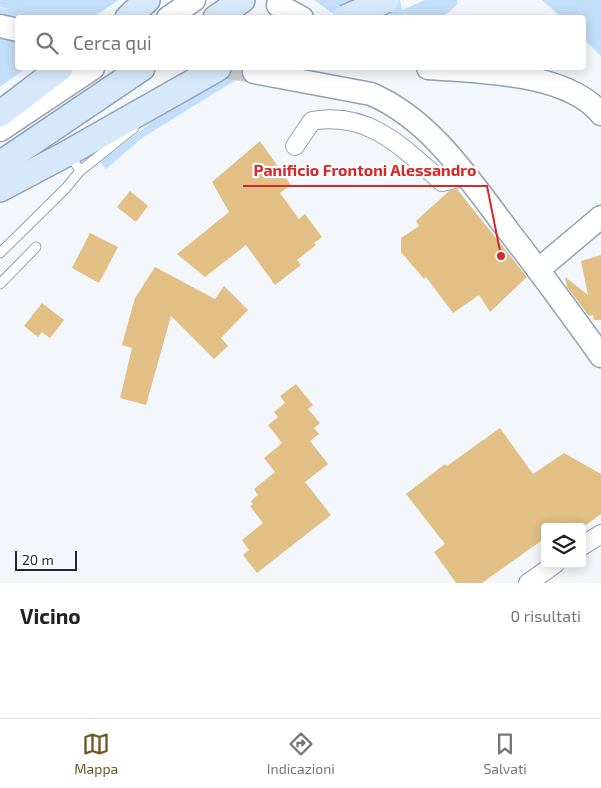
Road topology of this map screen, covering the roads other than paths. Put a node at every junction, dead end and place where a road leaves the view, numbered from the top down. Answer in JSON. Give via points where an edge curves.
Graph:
{"nodes":[{"id":1,"x":147,"y":0,"type":"edge"},
{"id":2,"x":194,"y":0,"type":"edge"},
{"id":3,"x":242,"y":0,"type":"edge"},
{"id":4,"x":370,"y":0,"type":"edge"},
{"id":5,"x":386,"y":0,"type":"edge"},
{"id":6,"x":278,"y":5,"type":"dead end"},
{"id":7,"x":131,"y":15,"type":"edge"},
{"id":8,"x":172,"y":15,"type":"edge"},
{"id":9,"x":220,"y":15,"type":"edge"},
{"id":10,"x":296,"y":15,"type":"edge"},
{"id":11,"x":352,"y":15,"type":"edge"},
{"id":12,"x":372,"y":15,"type":"edge"},
{"id":13,"x":0,"y":26,"type":"edge"},
{"id":14,"x":15,"y":29,"type":"edge"},
{"id":15,"x":57,"y":70,"type":"edge"},
{"id":16,"x":90,"y":70,"type":"edge"},
{"id":17,"x":139,"y":70,"type":"edge"},
{"id":18,"x":214,"y":70,"type":"edge"},
{"id":19,"x":463,"y":70,"type":"edge"},
{"id":20,"x":254,"y":72,"type":"dead end"},
{"id":21,"x":0,"y":114,"type":"edge"},
{"id":22,"x":601,"y":114,"type":"edge"},
{"id":23,"x":0,"y":130,"type":"edge"},
{"id":24,"x":295,"y":146,"type":"dead end"},
{"id":25,"x":74,"y":162,"type":"junction"},
{"id":26,"x":0,"y":164,"type":"edge"},
{"id":27,"x":466,"y":176,"type":"junction"},
{"id":28,"x":0,"y":189,"type":"edge"},
{"id":29,"x":601,"y":217,"type":"edge"},
{"id":30,"x":36,"y":247,"type":"dead end"},
{"id":31,"x":0,"y":253,"type":"edge"},
{"id":32,"x":538,"y":270,"type":"junction"},
{"id":33,"x":0,"y":284,"type":"edge"},
{"id":34,"x":601,"y":356,"type":"edge"},
{"id":35,"x":601,"y":534,"type":"edge"},
{"id":36,"x":586,"y":543,"type":"edge"},
{"id":37,"x":550,"y":568,"type":"edge"},
{"id":38,"x":528,"y":583,"type":"edge"}],
"edges":[{"from":1,"to":7,"type":"main road"},
{"from":2,"to":8,"type":"street"},
{"from":3,"to":9,"type":"main road"},
{"from":4,"to":12,"type":"street"},
{"from":5,"to":11,"type":"main road","bridge":true},
{"from":6,"to":10,"type":"street"},
{"from":13,"to":14,"type":"street"},
{"from":15,"to":21,"type":"main road"},
{"from":16,"to":23,"type":"street"},
{"from":17,"to":26,"type":"main road"},
{"from":18,"to":25,"type":"main road","via":[[184,85]]},
{"from":19,"to":22,"type":"street","via":[[556,84],[577,93]]},
{"from":20,"to":27,"type":"street","via":[[358,91],[386,101],[423,126]]},
{"from":24,"to":27,"type":"street","via":[[312,121],[328,118],[361,123],[393,140],[442,182]]},
{"from":25,"to":28,"type":"main road"},
{"from":25,"to":31,"type":"lane","via":[[66,188]]},
{"from":27,"to":32,"type":"street"},
{"from":29,"to":32,"type":"street"},
{"from":30,"to":33,"type":"lane"},
{"from":32,"to":34,"type":"street"},
{"from":35,"to":36,"type":"street"},
{"from":37,"to":38,"type":"street"}]}
